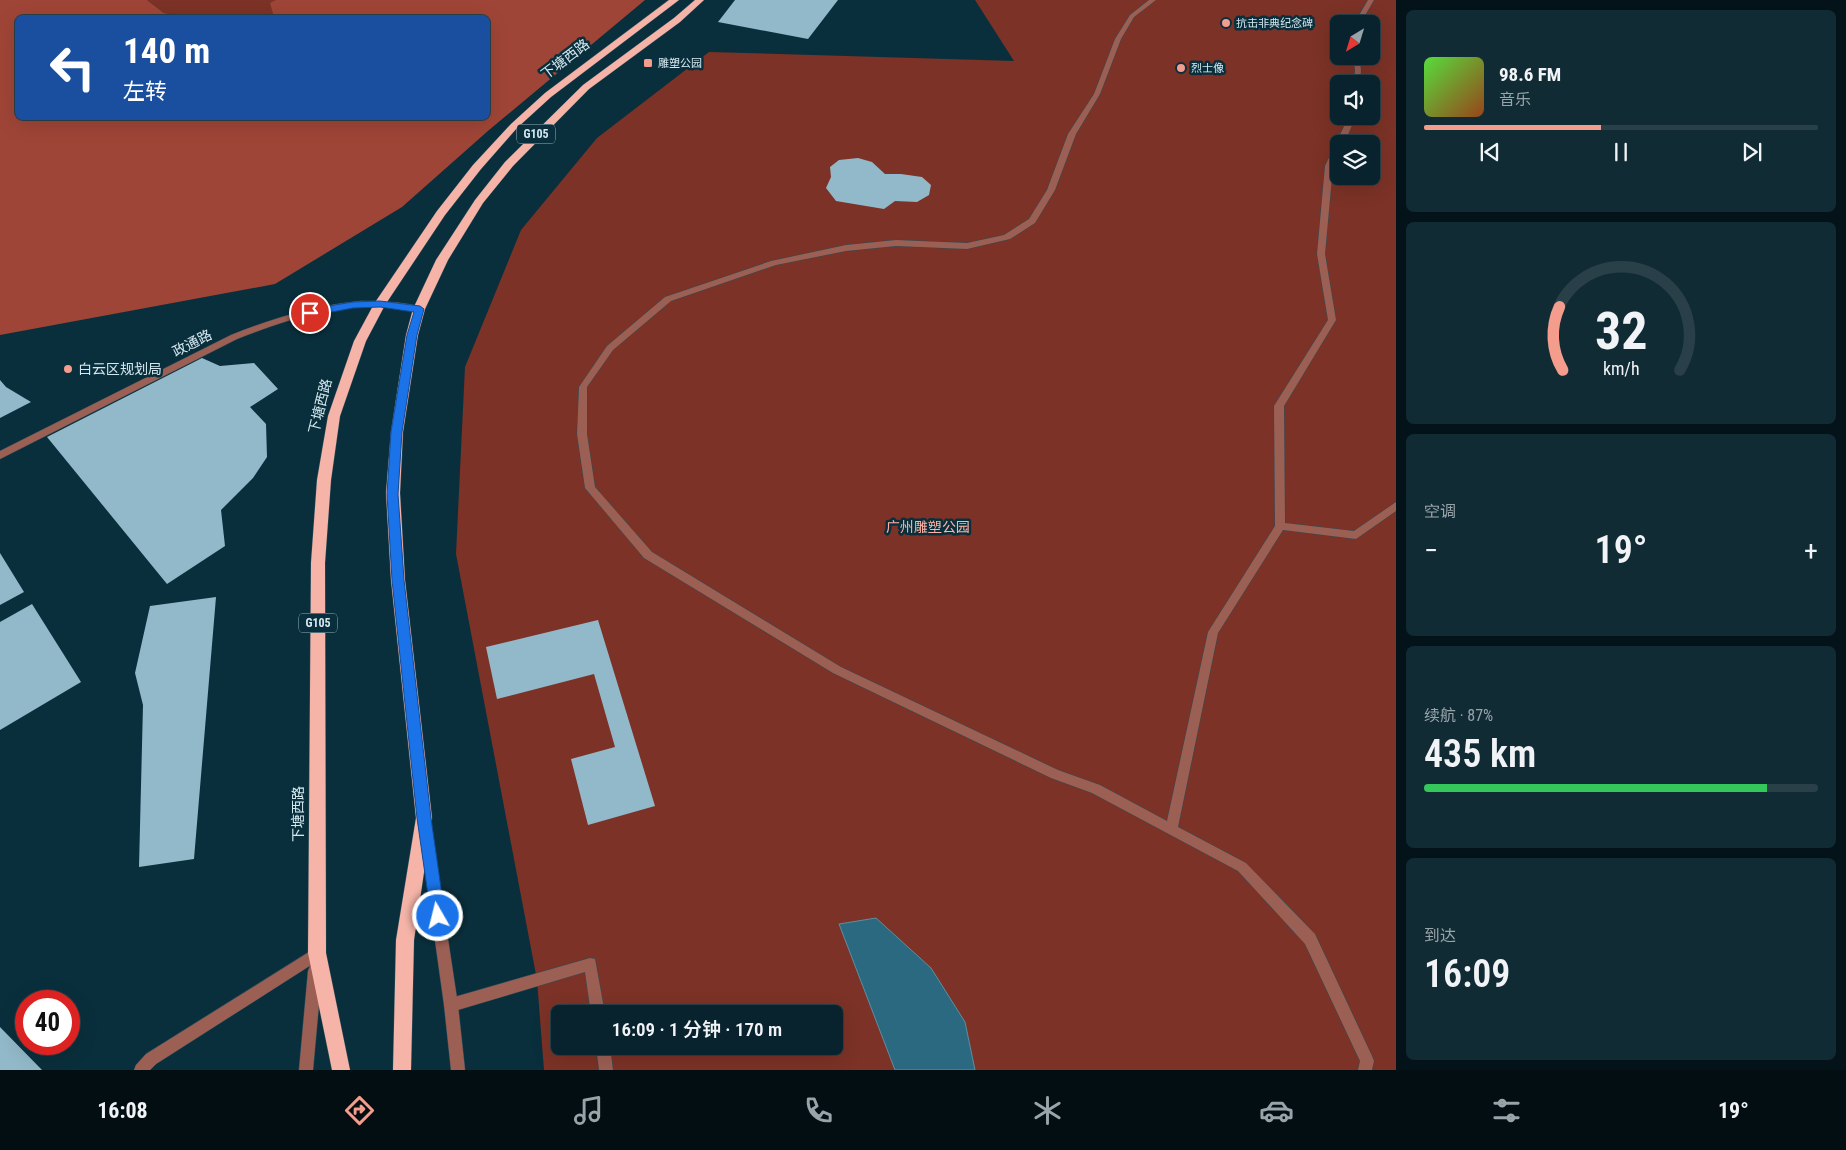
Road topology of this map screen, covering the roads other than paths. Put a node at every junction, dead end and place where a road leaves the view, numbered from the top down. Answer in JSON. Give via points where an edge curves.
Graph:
{"nodes":[{"id":1,"x":675,"y":0,"type":"edge"},
{"id":2,"x":700,"y":0,"type":"edge"},
{"id":3,"x":1153,"y":0,"type":"edge"},
{"id":4,"x":1370,"y":0,"type":"edge"},
{"id":5,"x":1362,"y":15,"type":"edge"},
{"id":6,"x":1330,"y":164,"type":"edge"},
{"id":7,"x":380,"y":304,"type":"junction"},
{"id":8,"x":420,"y":309,"type":"junction"},
{"id":9,"x":0,"y":455,"type":"edge"},
{"id":10,"x":1396,"y":506,"type":"edge"},
{"id":11,"x":1280,"y":526,"type":"junction"},
{"id":12,"x":424,"y":818,"type":"junction"},
{"id":13,"x":1172,"y":828,"type":"junction"},
{"id":14,"x":317,"y":953,"type":"junction"},
{"id":15,"x":451,"y":1005,"type":"junction"},
{"id":16,"x":597,"y":1005,"type":"edge"},
{"id":17,"x":604,"y":1055,"type":"edge"},
{"id":18,"x":141,"y":1070,"type":"edge"},
{"id":19,"x":306,"y":1070,"type":"edge"},
{"id":20,"x":341,"y":1070,"type":"edge"},
{"id":21,"x":402,"y":1070,"type":"edge"},
{"id":22,"x":458,"y":1070,"type":"edge"},
{"id":23,"x":606,"y":1070,"type":"edge"},
{"id":24,"x":1365,"y":1070,"type":"edge"}],
"edges":[{"from":1,"to":7,"type":"highway","name":"下塘西路","number":"G105","via":[[566,80],[514,126],[446,206]]},
{"from":2,"to":8,"type":"highway","number":"G105","via":[[586,88],[521,150],[479,202],[455,239]]},
{"from":3,"to":13,"type":"street","via":[[1132,16],[1118,39],[1096,94],[1072,134],[1051,190],[1032,221],[1007,237],[967,246],[896,243],[846,248],[774,263],[668,298],[610,348],[583,387],[582,434],[590,488],[648,555],[837,670],[1055,774],[1096,789]]},
{"from":4,"to":5,"type":"street"},
{"from":6,"to":11,"type":"street","via":[[1322,254],[1332,320],[1280,406]]},
{"from":7,"to":8,"type":"street","name":"政通路"},
{"from":7,"to":9,"type":"street","name":"政通路","via":[[353,305],[294,316],[234,337]]},
{"from":7,"to":14,"type":"highway","name":"下塘西路","number":"G105","via":[[360,341],[342,389],[334,416],[324,480],[318,563]]},
{"from":8,"to":12,"type":"highway","number":"G105","via":[[412,335],[397,432],[393,494],[398,580]]},
{"from":10,"to":11,"type":"street","via":[[1356,535]]},
{"from":11,"to":13,"type":"street","via":[[1213,632]]},
{"from":12,"to":15,"type":"street"},
{"from":12,"to":21,"type":"highway","number":"G105","via":[[405,940]]},
{"from":13,"to":24,"type":"street","via":[[1242,866],[1310,939],[1366,1061]]},
{"from":14,"to":18,"type":"street","via":[[151,1059]]},
{"from":14,"to":19,"type":"street","name":"下塘西路"},
{"from":14,"to":20,"type":"highway","name":"下塘西路","number":"G105"},
{"from":15,"to":16,"type":"street","via":[[590,964]]},
{"from":15,"to":22,"type":"street"},
{"from":17,"to":23,"type":"street"}]}
